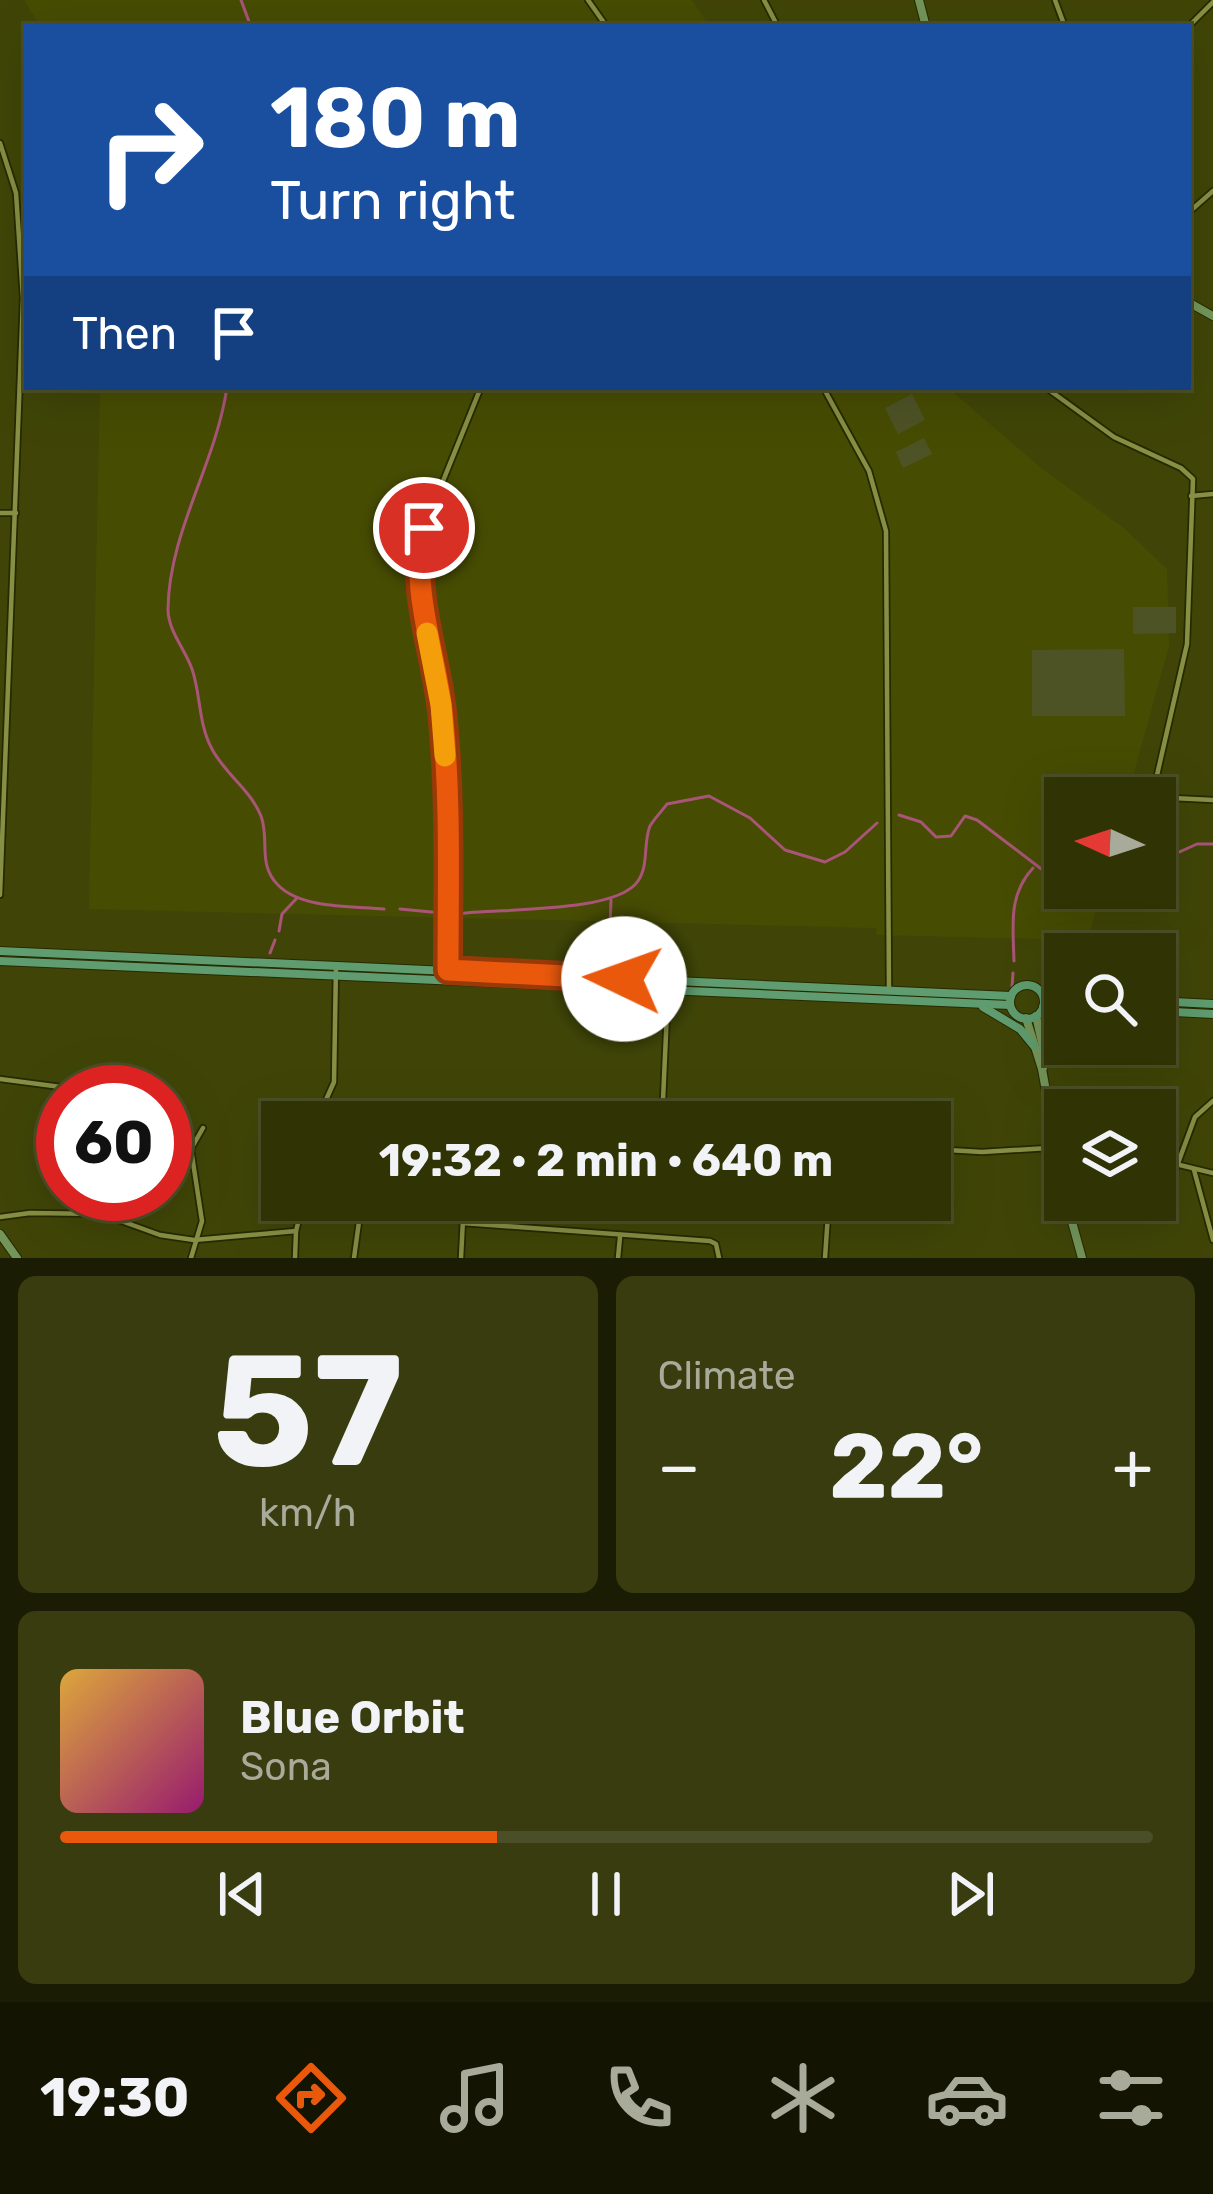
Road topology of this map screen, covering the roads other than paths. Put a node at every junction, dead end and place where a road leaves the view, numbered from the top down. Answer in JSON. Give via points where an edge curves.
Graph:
{"nodes":[{"id":1,"x":1213,"y":2,"type":"edge"},
{"id":2,"x":1191,"y":24,"type":"edge"},
{"id":3,"x":0,"y":143,"type":"edge"},
{"id":4,"x":480,"y":390,"type":"edge"},
{"id":5,"x":825,"y":390,"type":"edge"},
{"id":6,"x":1049,"y":390,"type":"edge"},
{"id":7,"x":1213,"y":494,"type":"edge"},
{"id":8,"x":1191,"y":496,"type":"junction"},
{"id":9,"x":0,"y":513,"type":"edge"},
{"id":10,"x":16,"y":513,"type":"junction"},
{"id":11,"x":1213,"y":800,"type":"edge"},
{"id":12,"x":0,"y":895,"type":"edge"},
{"id":13,"x":0,"y":952,"type":"edge"},
{"id":14,"x":72,"y":959,"type":"junction"},
{"id":15,"x":0,"y":961,"type":"edge"},
{"id":16,"x":448,"y":970,"type":"junction"},
{"id":17,"x":336,"y":971,"type":"junction"},
{"id":18,"x":668,"y":990,"type":"junction"},
{"id":19,"x":889,"y":995,"type":"junction"},
{"id":20,"x":1042,"y":995,"type":"joint"},
{"id":21,"x":1011,"y":1000,"type":"junction"},
{"id":22,"x":1176,"y":1002,"type":"edge"},
{"id":23,"x":976,"y":1004,"type":"junction"},
{"id":24,"x":1213,"y":1004,"type":"edge"},
{"id":25,"x":1043,"y":1007,"type":"joint"},
{"id":26,"x":1176,"y":1012,"type":"edge"},
{"id":27,"x":1213,"y":1014,"type":"edge"},
{"id":28,"x":1031,"y":1017,"type":"junction"},
{"id":29,"x":1044,"y":1040,"type":"edge"},
{"id":30,"x":1039,"y":1047,"type":"junction"},
{"id":31,"x":0,"y":1079,"type":"edge"},
{"id":32,"x":36,"y":1084,"type":"edge"},
{"id":33,"x":1047,"y":1089,"type":"edge"},
{"id":34,"x":324,"y":1101,"type":"edge"},
{"id":35,"x":663,"y":1101,"type":"edge"},
{"id":36,"x":1213,"y":1102,"type":"edge"},
{"id":37,"x":203,"y":1128,"type":"dead end"},
{"id":38,"x":1044,"y":1148,"type":"edge"},
{"id":39,"x":951,"y":1151,"type":"edge"},
{"id":40,"x":1178,"y":1166,"type":"joint"},
{"id":41,"x":1194,"y":1170,"type":"junction"},
{"id":42,"x":1213,"y":1173,"type":"edge"},
{"id":43,"x":0,"y":1217,"type":"edge"},
{"id":44,"x":299,"y":1221,"type":"edge"},
{"id":45,"x":359,"y":1221,"type":"edge"},
{"id":46,"x":828,"y":1221,"type":"edge"},
{"id":47,"x":1072,"y":1221,"type":"edge"},
{"id":48,"x":464,"y":1223,"type":"joint"},
{"id":49,"x":296,"y":1231,"type":"junction"},
{"id":50,"x":0,"y":1234,"type":"edge"},
{"id":51,"x":620,"y":1237,"type":"junction"},
{"id":52,"x":194,"y":1240,"type":"junction"},
{"id":53,"x":1213,"y":1240,"type":"edge"},
{"id":54,"x":17,"y":1258,"type":"edge"},
{"id":55,"x":191,"y":1258,"type":"edge"},
{"id":56,"x":295,"y":1258,"type":"edge"},
{"id":57,"x":354,"y":1258,"type":"edge"},
{"id":58,"x":461,"y":1258,"type":"edge"},
{"id":59,"x":618,"y":1258,"type":"edge"},
{"id":60,"x":719,"y":1258,"type":"edge"},
{"id":61,"x":825,"y":1258,"type":"edge"},
{"id":62,"x":1082,"y":1258,"type":"edge"}],
"edges":[{"from":1,"to":2,"type":"street"},
{"from":3,"to":10,"type":"street","via":[[21,236]]},
{"from":4,"to":16,"type":"street","via":[[418,552],[445,741]]},
{"from":5,"to":19,"type":"street","via":[[869,471],[886,531]]},
{"from":6,"to":8,"type":"street","via":[[1114,437],[1190,472]]},
{"from":7,"to":8,"type":"street"},
{"from":8,"to":11,"type":"street","via":[[1187,644],[1153,797]]},
{"from":9,"to":10,"type":"street"},
{"from":10,"to":12,"type":"street"},
{"from":13,"to":14,"type":"main road"},
{"from":14,"to":15,"type":"main road"},
{"from":14,"to":17,"type":"main road"},
{"from":16,"to":17,"type":"main road"},
{"from":16,"to":19,"type":"main road"},
{"from":17,"to":18,"type":"main road"},
{"from":17,"to":34,"type":"street","via":[[334,1082]]},
{"from":18,"to":19,"type":"main road"},
{"from":18,"to":35,"type":"street"},
{"from":19,"to":21,"type":"main road"},
{"from":19,"to":23,"type":"main road"},
{"from":20,"to":21,"type":"main road","via":[[1026,985]]},
{"from":20,"to":25,"type":"main road"},
{"from":21,"to":23,"type":"main road"},
{"from":21,"to":28,"type":"main road","via":[[1016,1015]]},
{"from":22,"to":24,"type":"main road"},
{"from":23,"to":30,"type":"main road"},
{"from":25,"to":28,"type":"main road"},
{"from":26,"to":27,"type":"main road"},
{"from":28,"to":30,"type":"main road"},
{"from":29,"to":30,"type":"main road"},
{"from":30,"to":33,"type":"main road"},
{"from":31,"to":32,"type":"street"},
{"from":36,"to":40,"type":"street","via":[[1195,1117]]},
{"from":37,"to":52,"type":"street","via":[[191,1149],[202,1221]]},
{"from":38,"to":39,"type":"street"},
{"from":40,"to":41,"type":"street"},
{"from":41,"to":42,"type":"street"},
{"from":41,"to":53,"type":"street"},
{"from":43,"to":52,"type":"street","via":[[102,1214]]},
{"from":44,"to":49,"type":"street"},
{"from":45,"to":57,"type":"street"},
{"from":46,"to":61,"type":"street"},
{"from":47,"to":62,"type":"main road"},
{"from":48,"to":51,"type":"street"},
{"from":48,"to":58,"type":"street"},
{"from":49,"to":52,"type":"street"},
{"from":49,"to":56,"type":"street"},
{"from":50,"to":54,"type":"main road"},
{"from":51,"to":59,"type":"street"},
{"from":51,"to":60,"type":"street","via":[[710,1240]]},
{"from":52,"to":55,"type":"street"}]}
